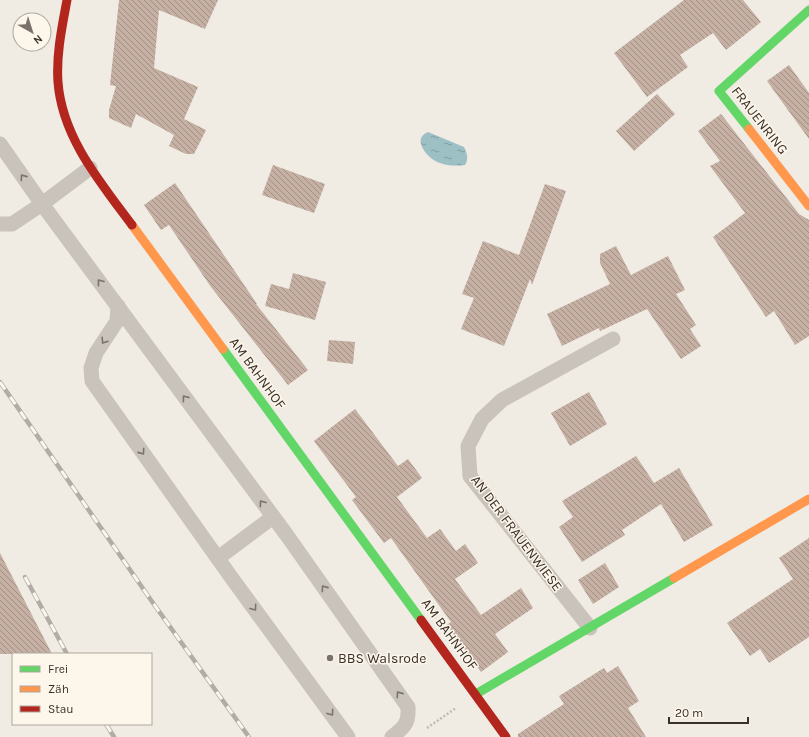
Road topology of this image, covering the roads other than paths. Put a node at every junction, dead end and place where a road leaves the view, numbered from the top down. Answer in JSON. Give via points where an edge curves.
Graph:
{"nodes":[{"id":1,"x":67,"y":0,"type":"edge"},
{"id":2,"x":809,"y":10,"type":"edge"},
{"id":3,"x":0,"y":144,"type":"edge"},
{"id":4,"x":90,"y":168,"type":"junction"},
{"id":5,"x":42,"y":204,"type":"junction"},
{"id":6,"x":809,"y":206,"type":"edge"},
{"id":7,"x":0,"y":224,"type":"edge"},
{"id":8,"x":118,"y":306,"type":"junction"},
{"id":9,"x":613,"y":339,"type":"dead end"},
{"id":10,"x":809,"y":499,"type":"edge"},
{"id":11,"x":273,"y":518,"type":"junction"},
{"id":12,"x":218,"y":558,"type":"junction"},
{"id":13,"x":590,"y":628,"type":"junction"},
{"id":14,"x":476,"y":694,"type":"junction"},
{"id":15,"x":348,"y":737,"type":"edge"},
{"id":16,"x":392,"y":737,"type":"edge"},
{"id":17,"x":506,"y":737,"type":"edge"}],
"edges":[{"from":1,"to":4,"type":"street","name":"AM BAHNHOF","via":[[58,49],[58,79],[63,108]]},
{"from":2,"to":6,"type":"street","name":"FRAUENRING","via":[[719,91]]},
{"from":5,"to":3,"type":"lane","one_way":true},
{"from":4,"to":5,"type":"lane"},
{"from":4,"to":14,"type":"street","name":"AM BAHNHOF"},
{"from":5,"to":7,"type":"lane","via":[[12,224]]},
{"from":8,"to":5,"type":"lane","one_way":true},
{"from":11,"to":8,"type":"lane","one_way":true},
{"from":8,"to":12,"type":"lane","one_way":true,"via":[[117,321],[96,353],[91,368],[92,381]]},
{"from":9,"to":13,"type":"lane","name":"AN DER FRAUENWIESE","via":[[502,400],[482,419],[468,446],[470,476]]},
{"from":10,"to":13,"type":"street"},
{"from":11,"to":12,"type":"lane"},
{"from":16,"to":11,"type":"lane","one_way":true,"via":[[404,727],[409,717],[408,707]]},
{"from":12,"to":15,"type":"lane","one_way":true},
{"from":13,"to":14,"type":"street"},
{"from":14,"to":17,"type":"street","name":"AM BAHNHOF"}]}
